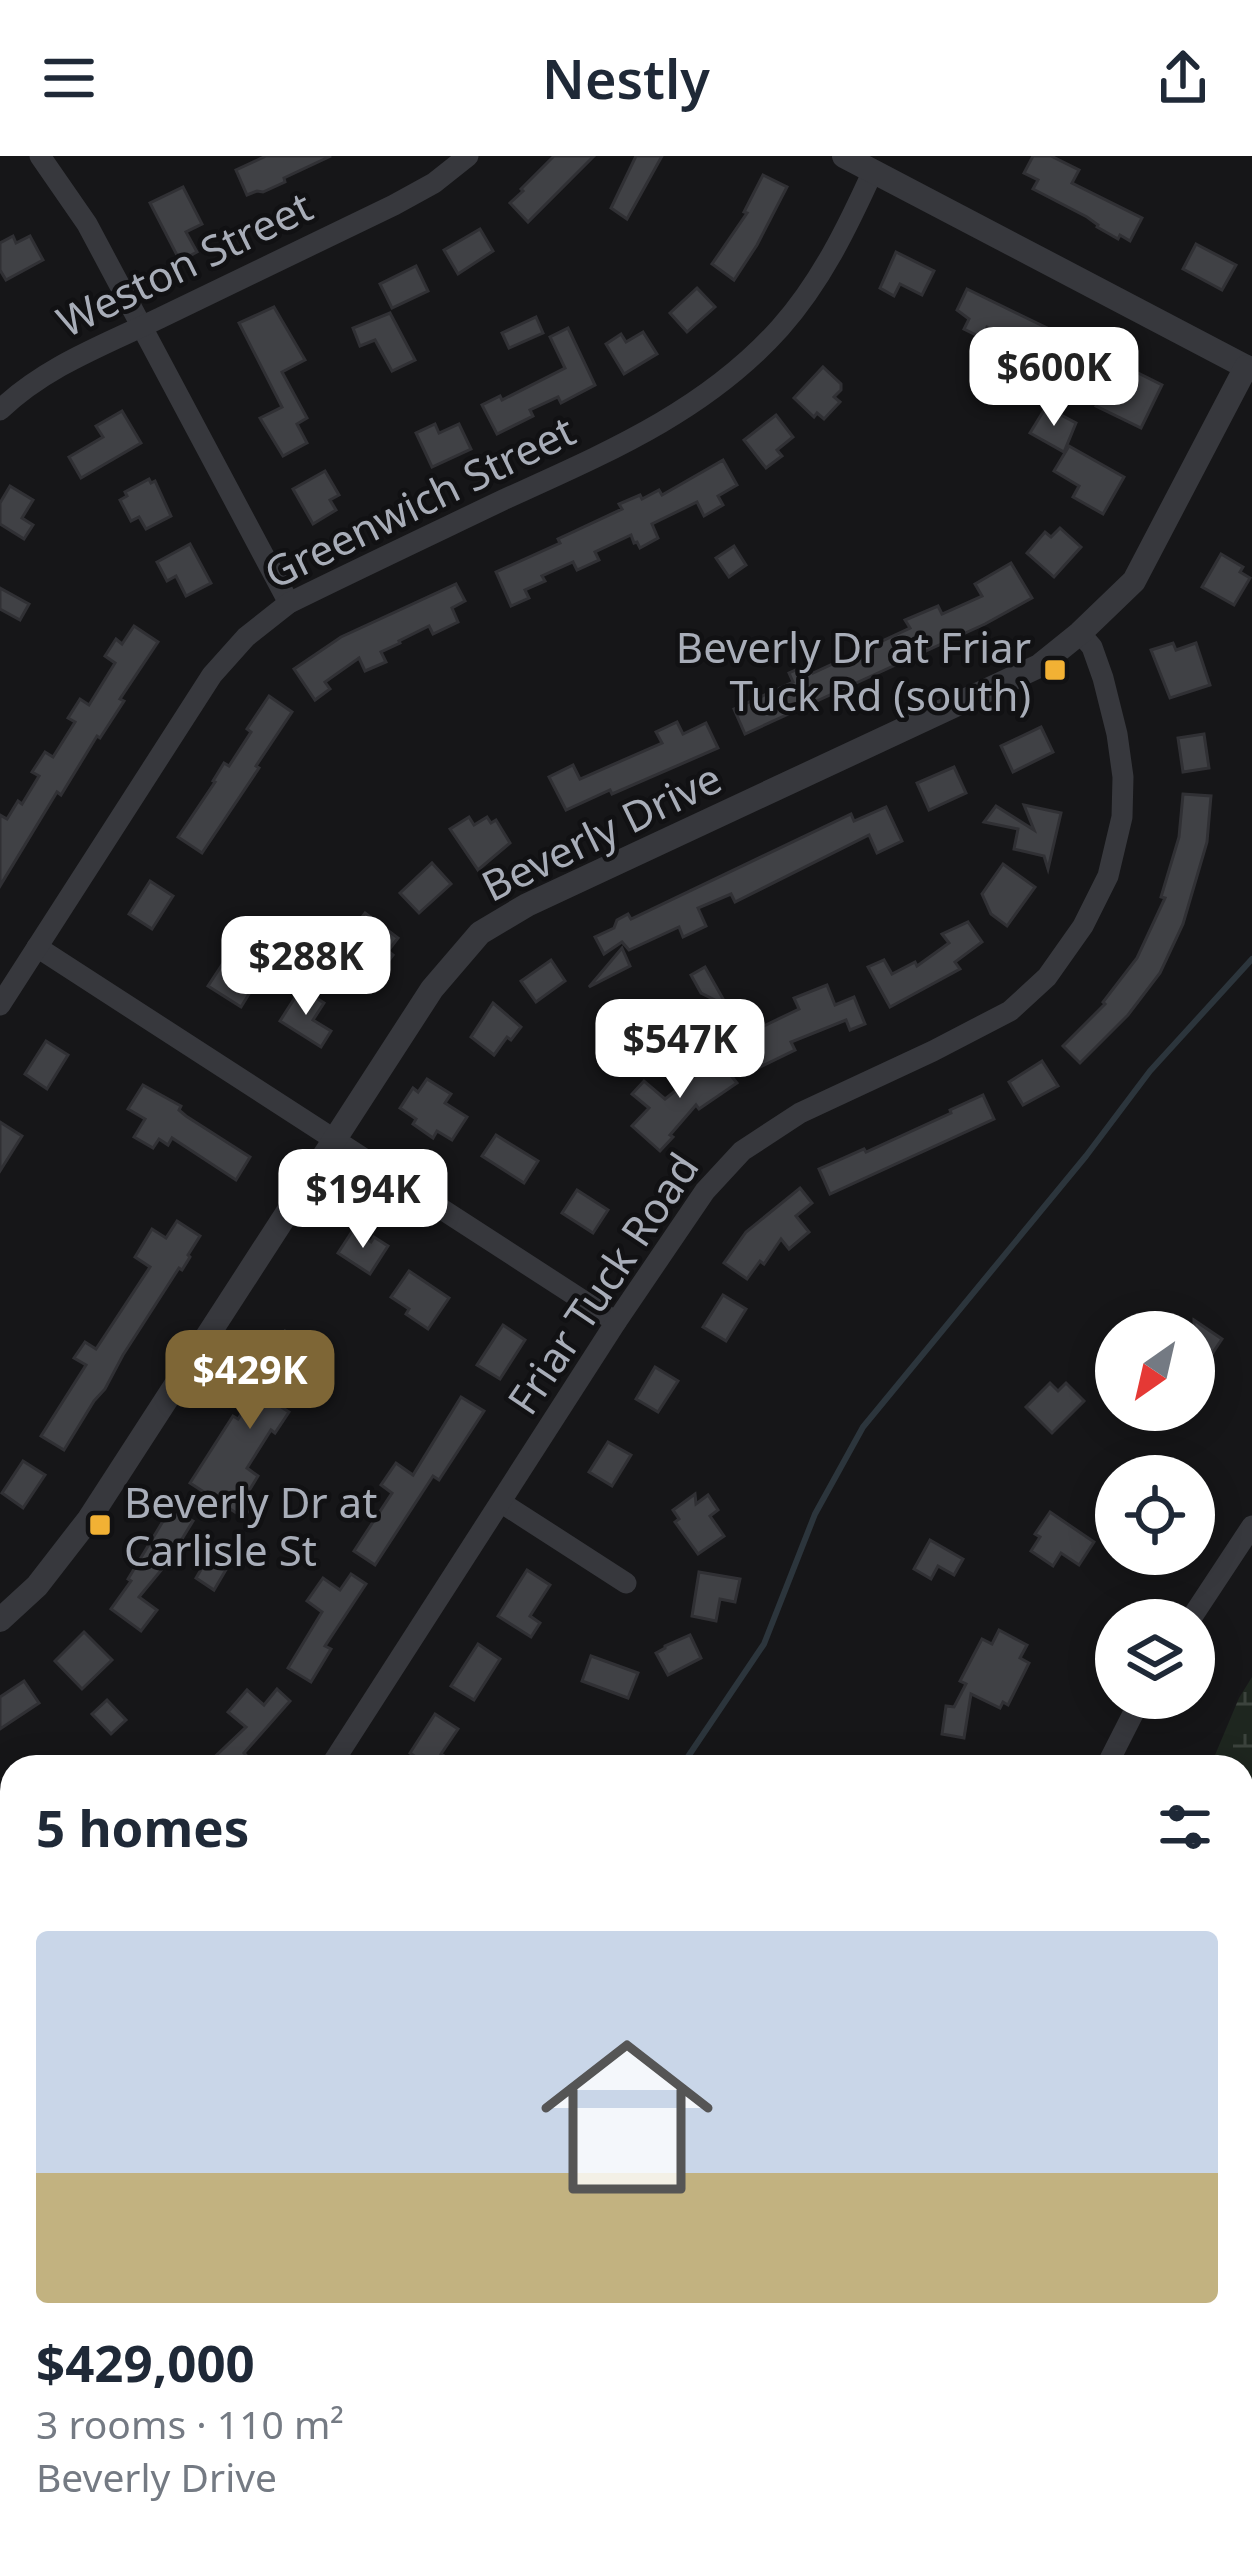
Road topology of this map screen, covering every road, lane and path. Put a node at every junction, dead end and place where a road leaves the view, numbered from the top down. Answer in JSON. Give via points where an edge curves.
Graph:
{"nodes":[{"id":1,"x":40,"y":156,"type":"edge"},
{"id":2,"x":468,"y":156,"type":"edge"},
{"id":3,"x":844,"y":156,"type":"edge"},
{"id":4,"x":873,"y":171,"type":"junction"},
{"id":5,"x":141,"y":327,"type":"junction"},
{"id":6,"x":1250,"y":364,"type":"edge"},
{"id":7,"x":0,"y":410,"type":"edge"},
{"id":8,"x":289,"y":603,"type":"junction"},
{"id":9,"x":1080,"y":633,"type":"junction"},
{"id":10,"x":37,"y":947,"type":"junction"},
{"id":11,"x":0,"y":1005,"type":"edge"},
{"id":12,"x":334,"y":1140,"type":"junction"},
{"id":13,"x":616,"y":1322,"type":"junction"},
{"id":14,"x":502,"y":1502,"type":"junction"},
{"id":15,"x":1252,"y":1526,"type":"edge"},
{"id":16,"x":626,"y":1583,"type":"dead end"},
{"id":17,"x":1204,"y":1599,"type":"edge"},
{"id":18,"x":0,"y":1621,"type":"edge"},
{"id":19,"x":1130,"y":1719,"type":"edge"},
{"id":20,"x":338,"y":1755,"type":"edge"},
{"id":21,"x":1112,"y":1755,"type":"edge"}],
"edges":[{"from":1,"to":5,"type":"street"},
{"from":2,"to":5,"type":"street","name":"Weston Street","via":[[394,205]]},
{"from":3,"to":4,"type":"street"},
{"from":4,"to":6,"type":"street"},
{"from":4,"to":8,"type":"street","name":"Greenwich Street","via":[[810,290],[711,392],[602,454]]},
{"from":5,"to":7,"type":"street","name":"Weston Street","via":[[54,369]]},
{"from":5,"to":8,"type":"street"},
{"from":6,"to":9,"type":"street","name":"Beverly Drive","via":[[1134,581]]},
{"from":8,"to":10,"type":"street","name":"Greenwich Street","via":[[212,675]]},
{"from":9,"to":12,"type":"street","name":"Beverly Drive","via":[[1039,666],[480,933],[432,988]]},
{"from":9,"to":13,"type":"street","name":"Friar Tuck Road","via":[[1102,678],[1123,777],[1108,876],[1083,926],[1010,1011],[800,1113],[742,1150]]},
{"from":10,"to":11,"type":"street","name":"Greenwich Street"},
{"from":10,"to":12,"type":"street"},
{"from":12,"to":13,"type":"street"},
{"from":12,"to":18,"type":"street","name":"Beverly Drive","via":[[89,1519]]},
{"from":13,"to":14,"type":"street","name":"Friar Tuck Road"},
{"from":14,"to":16,"type":"street"},
{"from":14,"to":20,"type":"street","name":"Friar Tuck Road"},
{"from":15,"to":17,"type":"street"},
{"from":19,"to":21,"type":"street"}]}
